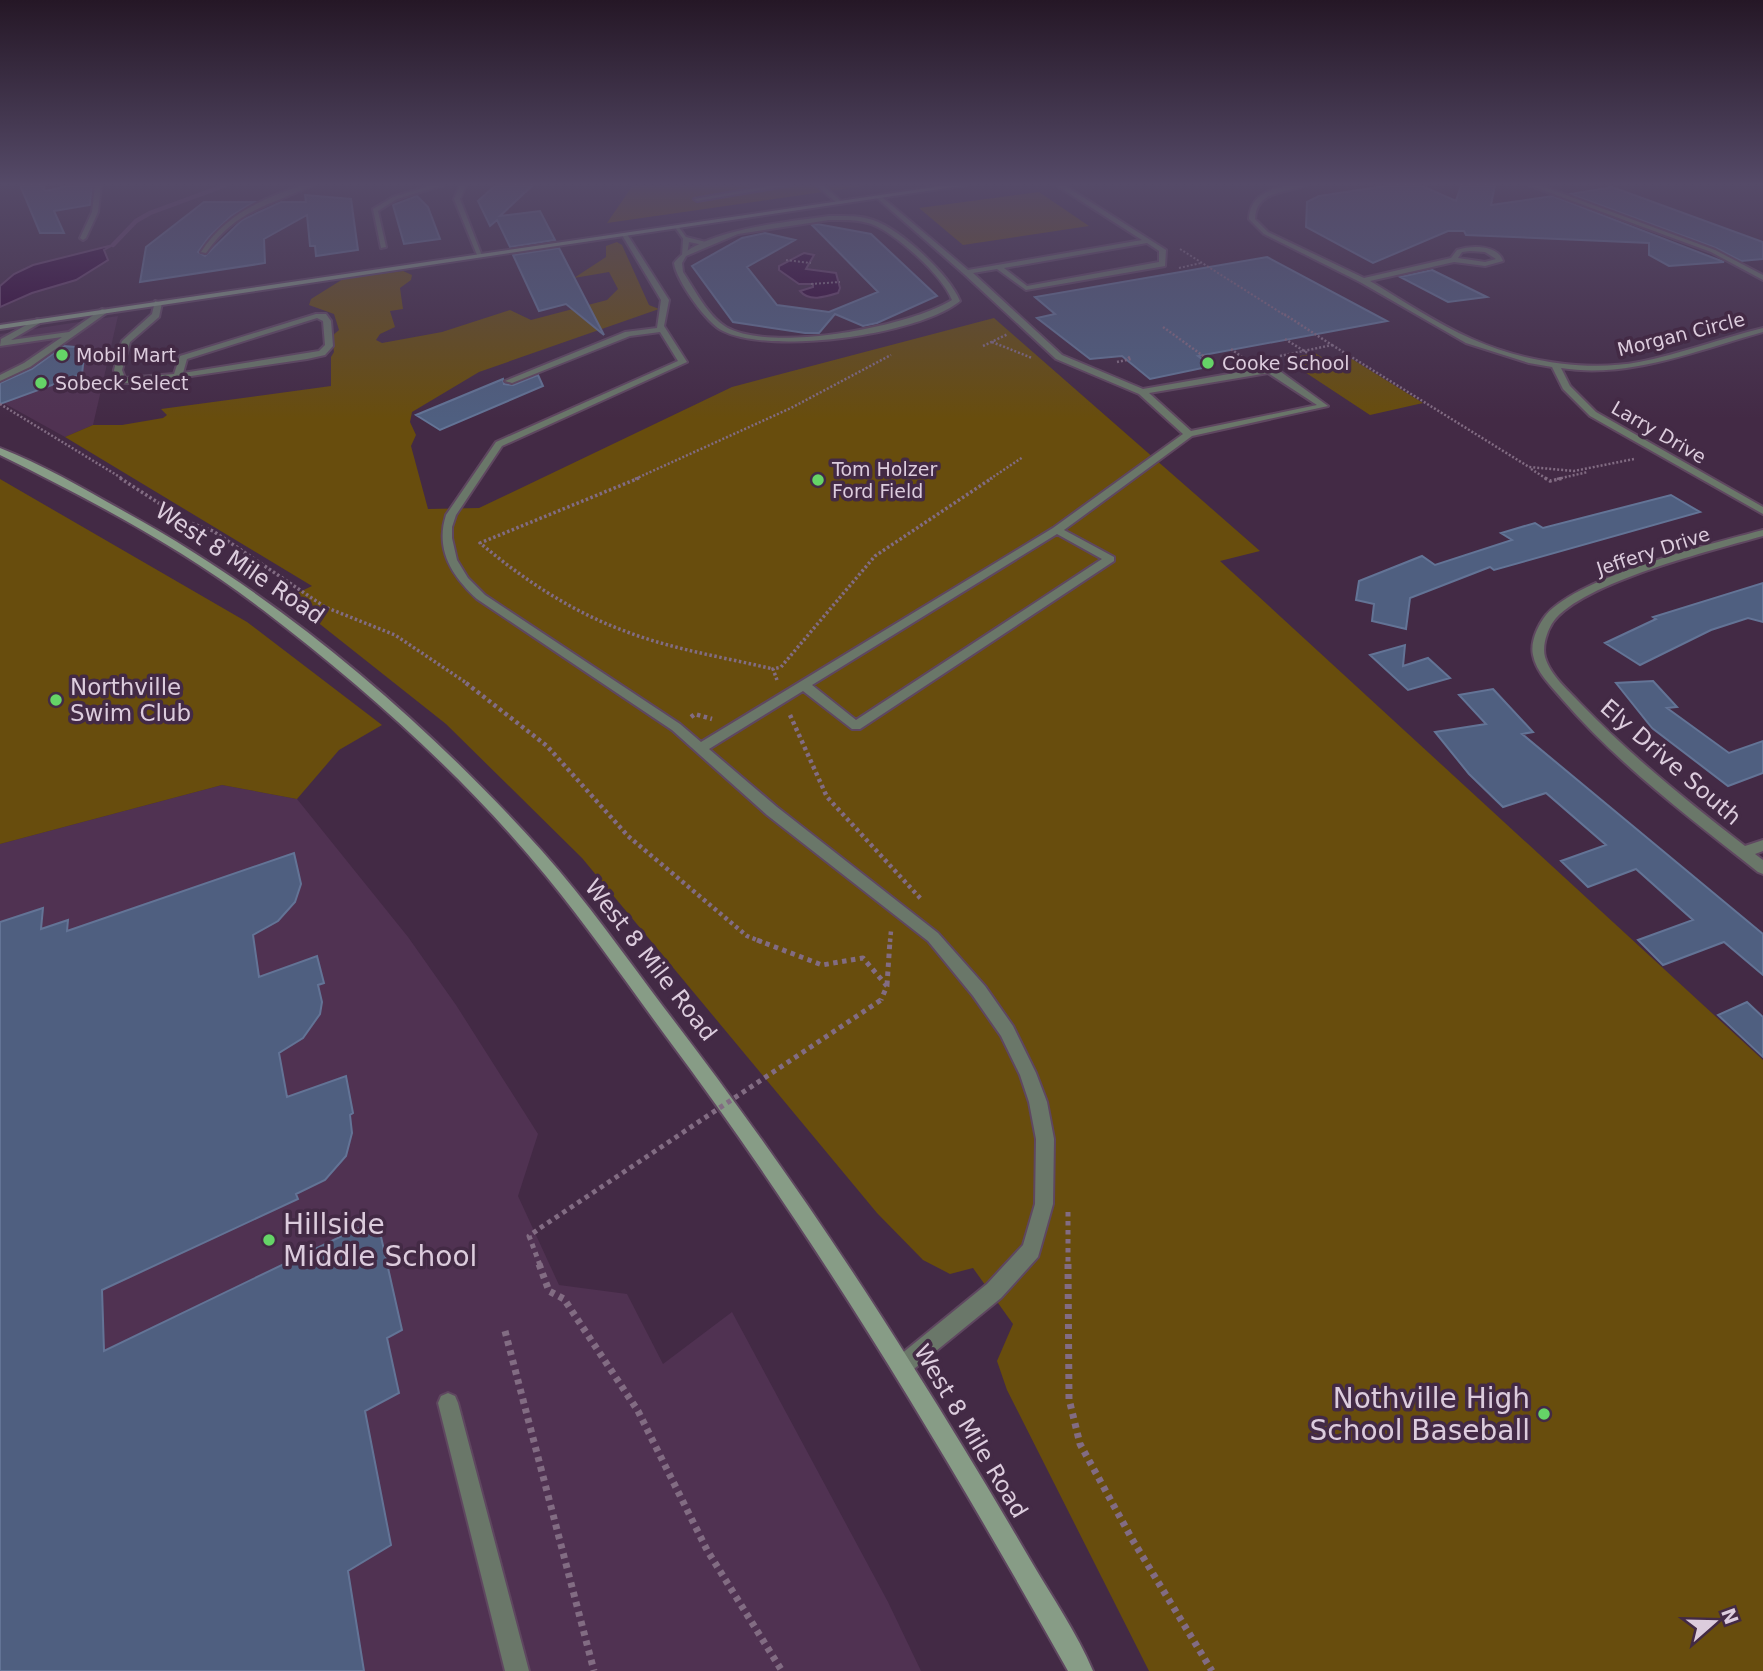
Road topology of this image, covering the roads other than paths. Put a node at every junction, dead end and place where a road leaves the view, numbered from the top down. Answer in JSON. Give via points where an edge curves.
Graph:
{"nodes":[{"id":1,"x":426,"y":263,"type":"edge"},
{"id":2,"x":642,"y":263,"type":"edge"},
{"id":3,"x":678,"y":263,"type":"edge"},
{"id":4,"x":924,"y":263,"type":"edge"},
{"id":5,"x":956,"y":263,"type":"edge"},
{"id":6,"x":1022,"y":263,"type":"edge"},
{"id":7,"x":1162,"y":263,"type":"edge"},
{"id":8,"x":1328,"y":263,"type":"edge"},
{"id":9,"x":1440,"y":263,"type":"edge"},
{"id":10,"x":1735,"y":263,"type":"edge"},
{"id":11,"x":999,"y":267,"type":"junction"},
{"id":12,"x":967,"y":272,"type":"junction"},
{"id":13,"x":1763,"y":278,"type":"edge"},
{"id":14,"x":1363,"y":280,"type":"junction"},
{"id":15,"x":158,"y":303,"type":"junction"},
{"id":16,"x":105,"y":311,"type":"junction"},
{"id":17,"x":37,"y":321,"type":"junction"},
{"id":18,"x":0,"y":327,"type":"edge"},
{"id":19,"x":661,"y":330,"type":"junction"},
{"id":20,"x":1763,"y":330,"type":"edge"},
{"id":21,"x":70,"y":334,"type":"junction"},
{"id":22,"x":0,"y":344,"type":"edge"},
{"id":23,"x":1555,"y":365,"type":"junction"},
{"id":24,"x":3,"y":374,"type":"edge"},
{"id":25,"x":178,"y":376,"type":"junction"},
{"id":26,"x":509,"y":381,"type":"dead end"},
{"id":27,"x":1142,"y":393,"type":"junction"},
{"id":28,"x":1189,"y":434,"type":"junction"},
{"id":29,"x":0,"y":451,"type":"edge"},
{"id":30,"x":1763,"y":511,"type":"edge"},
{"id":31,"x":1057,"y":530,"type":"junction"},
{"id":32,"x":1763,"y":533,"type":"edge"},
{"id":33,"x":1558,"y":610,"type":"joint"},
{"id":34,"x":804,"y":685,"type":"junction"},
{"id":35,"x":701,"y":748,"type":"junction"},
{"id":36,"x":1763,"y":845,"type":"edge"},
{"id":37,"x":1743,"y":852,"type":"junction"},
{"id":38,"x":1763,"y":868,"type":"edge"},
{"id":39,"x":902,"y":1366,"type":"junction"},
{"id":40,"x":448,"y":1403,"type":"dead end"},
{"id":41,"x":517,"y":1671,"type":"edge"},
{"id":42,"x":1081,"y":1671,"type":"edge"}],
"edges":[{"from":1,"to":15,"type":"main road"},
{"from":2,"to":19,"type":"street","via":[[665,300]]},
{"from":3,"to":4,"type":"street","via":[[679,272],[718,326],[738,335],[796,341],[900,325],[951,305],[956,298],[946,282]]},
{"from":5,"to":12,"type":"street"},
{"from":6,"to":11,"type":"street"},
{"from":7,"to":11,"type":"street","via":[[1026,288]]},
{"from":8,"to":14,"type":"street","name":"Morgan Circle"},
{"from":9,"to":14,"type":"street"},
{"from":10,"to":13,"type":"street"},
{"from":11,"to":12,"type":"street"},
{"from":12,"to":27,"type":"street","via":[[1059,357]]},
{"from":14,"to":23,"type":"street","name":"Morgan Circle","via":[[1469,341]]},
{"from":15,"to":16,"type":"main road"},
{"from":15,"to":25,"type":"street","via":[[156,315],[126,341],[118,373],[126,381]]},
{"from":16,"to":17,"type":"main road"},
{"from":16,"to":21,"type":"street"},
{"from":17,"to":18,"type":"main road"},
{"from":17,"to":22,"type":"street"},
{"from":19,"to":26,"type":"street","via":[[628,334]]},
{"from":19,"to":35,"type":"street","via":[[683,362],[499,444],[451,515],[447,543],[452,564],[481,597],[647,706]]},
{"from":20,"to":23,"type":"street","name":"Morgan Circle","via":[[1640,364]]},
{"from":21,"to":22,"type":"street"},
{"from":21,"to":24,"type":"street","via":[[27,365]]},
{"from":23,"to":30,"type":"street","name":"Larry Drive","via":[[1566,387],[1593,414]]},
{"from":25,"to":25,"type":"street","via":[[322,353],[329,346],[327,321],[316,316],[183,358]]},
{"from":27,"to":28,"type":"street"},
{"from":27,"to":28,"type":"street","via":[[1269,370],[1324,406]]},
{"from":28,"to":31,"type":"street"},
{"from":29,"to":39,"type":"main road","name":"West 8 Mile Road","via":[[134,523],[264,605],[445,760],[538,857],[699,1065]]},
{"from":31,"to":34,"type":"street"},
{"from":31,"to":34,"type":"street","via":[[1110,559],[856,726]]},
{"from":32,"to":33,"type":"street","name":"Jeffery Drive","via":[[1603,585]]},
{"from":33,"to":37,"type":"street","name":"Ely Drive South","via":[[1549,618],[1538,643],[1538,657],[1555,682],[1600,733]]},
{"from":34,"to":35,"type":"street"},
{"from":35,"to":39,"type":"street","via":[[772,811],[933,937],[1007,1031],[1038,1102],[1046,1172],[1044,1204],[1031,1250],[994,1291]]},
{"from":36,"to":37,"type":"street"},
{"from":37,"to":38,"type":"street","name":"Ely Drive South"},
{"from":39,"to":42,"type":"main road","name":"West 8 Mile Road"},
{"from":40,"to":41,"type":"street"}]}
